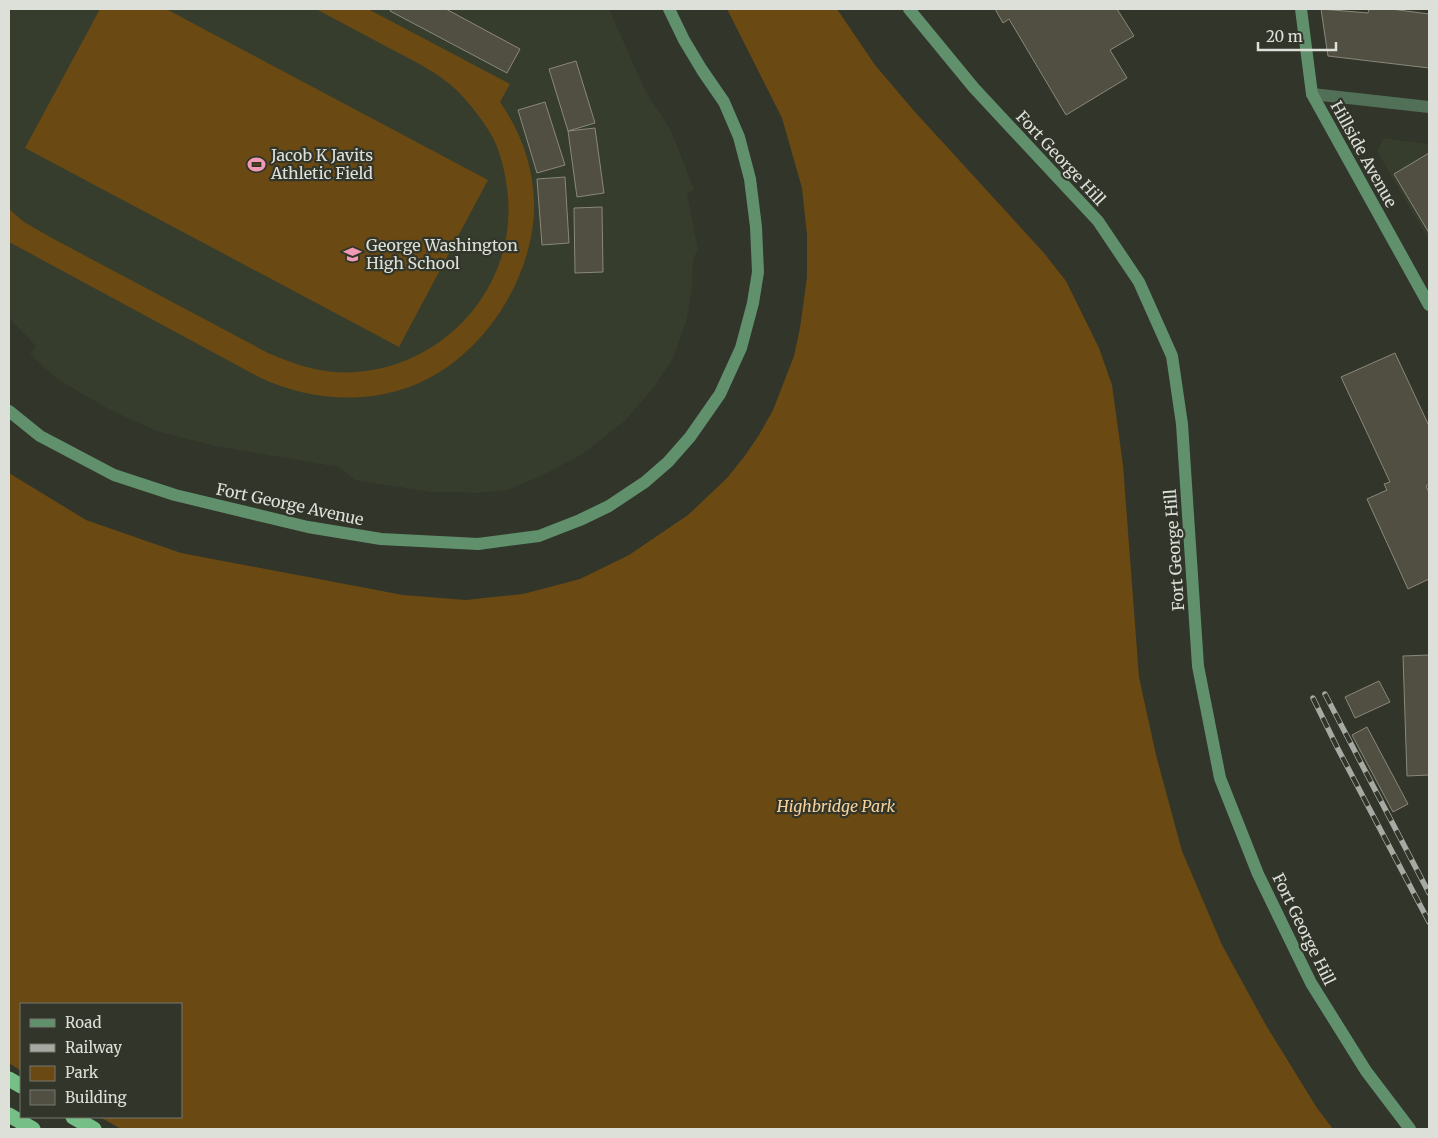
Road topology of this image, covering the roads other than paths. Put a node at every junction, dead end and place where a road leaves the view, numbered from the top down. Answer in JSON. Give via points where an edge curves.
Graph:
{"nodes":[{"id":1,"x":669,"y":9,"type":"edge"},
{"id":2,"x":909,"y":9,"type":"edge"},
{"id":3,"x":1301,"y":9,"type":"edge"},
{"id":4,"x":1312,"y":94,"type":"junction"},
{"id":5,"x":1429,"y":107,"type":"edge"},
{"id":6,"x":1429,"y":305,"type":"edge"},
{"id":7,"x":9,"y":411,"type":"edge"},
{"id":8,"x":9,"y":1079,"type":"edge"},
{"id":9,"x":20,"y":1085,"type":"edge"},
{"id":10,"x":9,"y":1115,"type":"edge"},
{"id":11,"x":75,"y":1118,"type":"edge"},
{"id":12,"x":34,"y":1129,"type":"edge"},
{"id":13,"x":94,"y":1129,"type":"edge"},
{"id":14,"x":1410,"y":1129,"type":"edge"}],
"edges":[{"from":1,"to":7,"type":"main road","name":"Fort George Avenue","via":[[684,40],[724,102],[739,137],[750,179],[758,272],[741,348],[720,394],[668,462],[608,506],[539,536],[478,544],[381,539],[308,527],[175,495],[114,475],[40,436]]},
{"from":2,"to":14,"type":"main road","name":"Fort George Hill","via":[[974,88],[1098,221],[1140,282],[1172,356],[1182,424],[1198,666],[1220,778],[1258,874],[1311,984],[1366,1071]]},
{"from":3,"to":4,"type":"main road","name":"Hillside Avenue"},
{"from":4,"to":5,"type":"street"},
{"from":4,"to":6,"type":"main road","name":"Hillside Avenue"},
{"from":8,"to":9,"type":"highway"},
{"from":10,"to":12,"type":"highway"},
{"from":11,"to":13,"type":"highway"}]}
